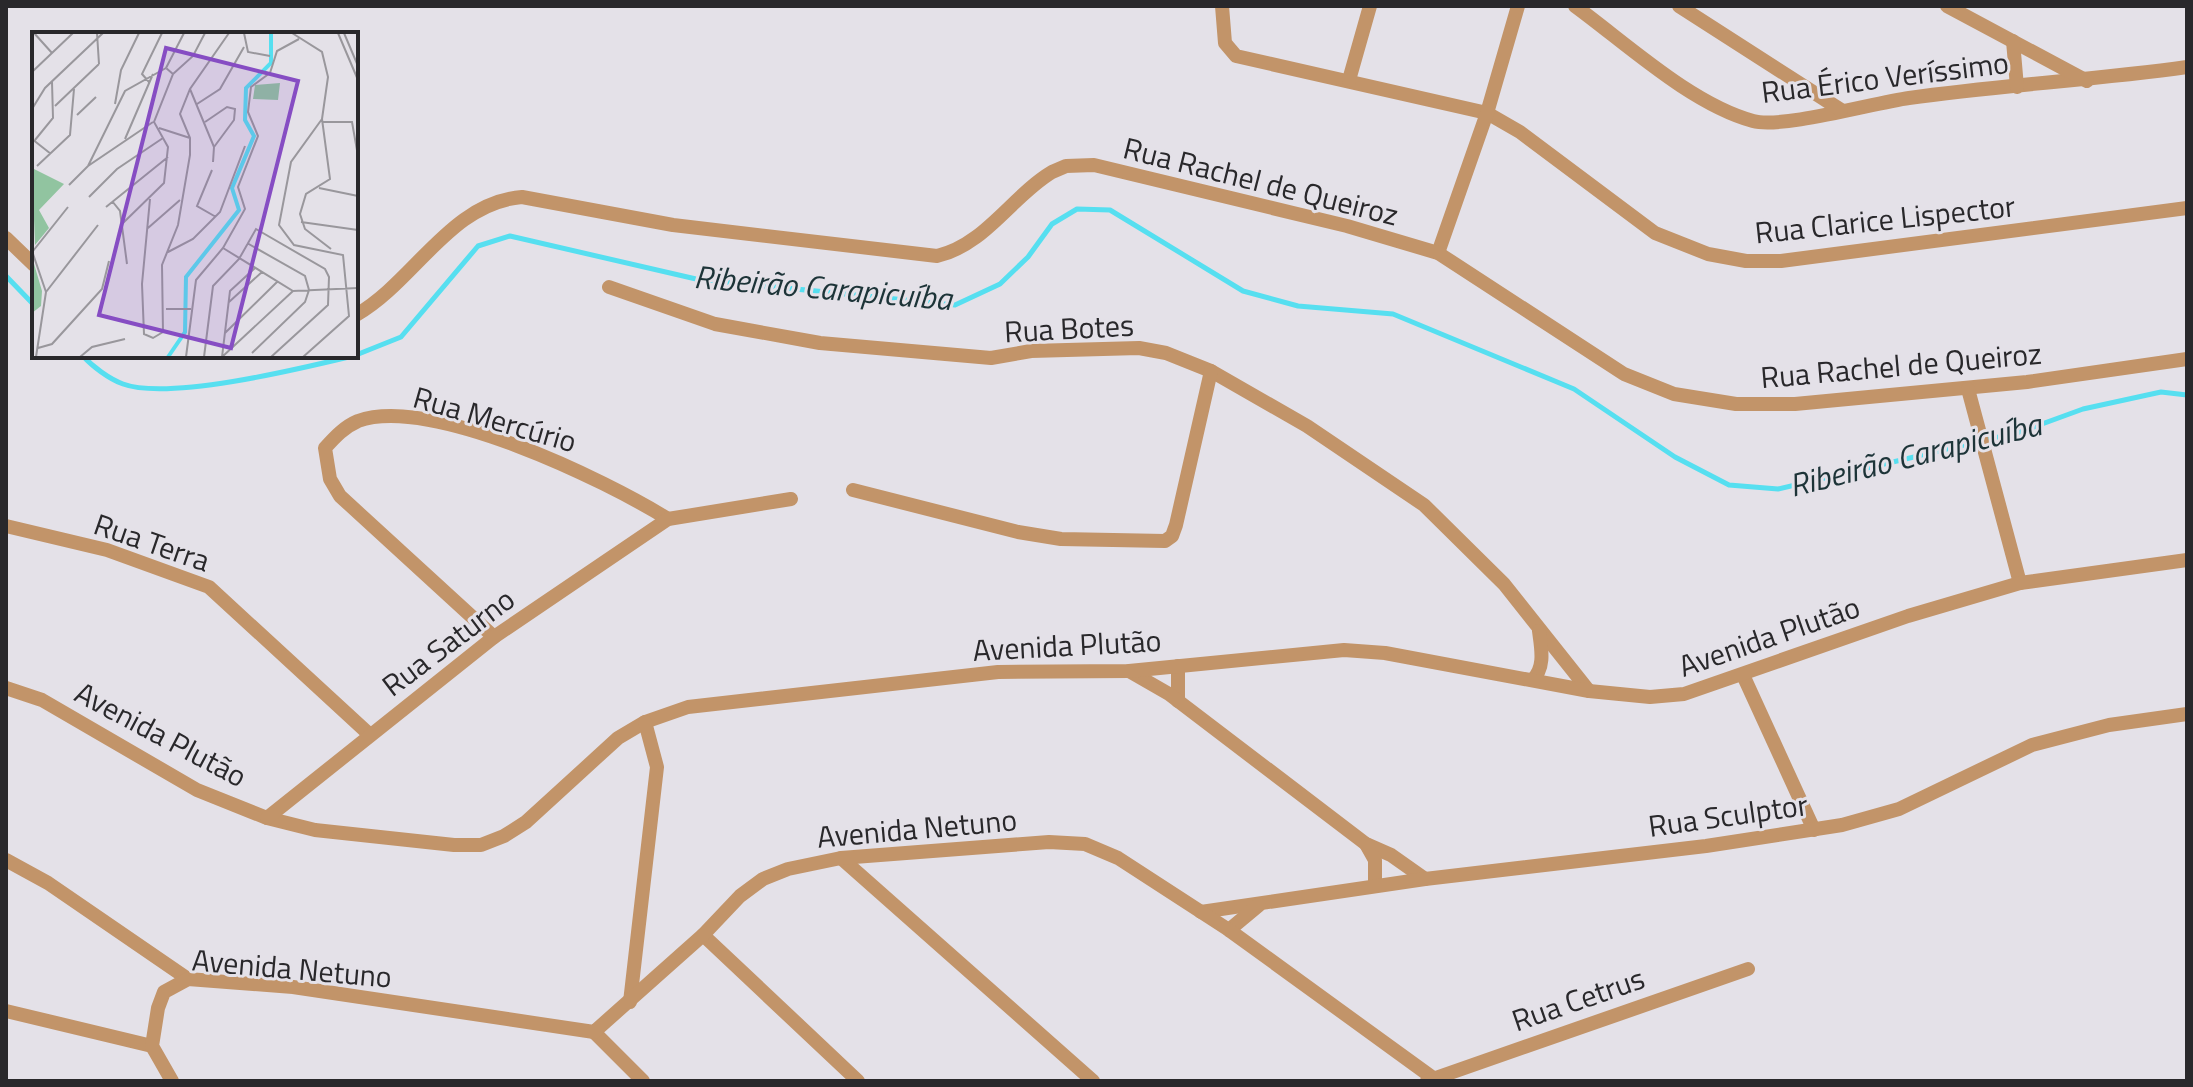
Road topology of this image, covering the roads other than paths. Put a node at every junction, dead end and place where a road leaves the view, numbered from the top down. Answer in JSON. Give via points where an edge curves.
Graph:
{"nodes":[{"id":1,"x":1222,"y":6,"type":"edge"},
{"id":2,"x":1370,"y":6,"type":"edge"},
{"id":3,"x":1518,"y":6,"type":"edge"},
{"id":4,"x":1575,"y":6,"type":"edge"},
{"id":5,"x":1679,"y":6,"type":"edge"},
{"id":6,"x":1947,"y":6,"type":"edge"},
{"id":7,"x":2013,"y":41,"type":"junction"},
{"id":8,"x":2187,"y":67,"type":"edge"},
{"id":9,"x":1349,"y":80,"type":"junction"},
{"id":10,"x":2087,"y":81,"type":"junction"},
{"id":11,"x":2017,"y":87,"type":"junction"},
{"id":12,"x":1841,"y":110,"type":"junction"},
{"id":13,"x":1487,"y":113,"type":"junction"},
{"id":14,"x":2187,"y":208,"type":"edge"},
{"id":15,"x":6,"y":238,"type":"edge"},
{"id":16,"x":1438,"y":253,"type":"junction"},
{"id":17,"x":32,"y":263,"type":"edge"},
{"id":18,"x":609,"y":287,"type":"dead end"},
{"id":19,"x":358,"y":314,"type":"edge"},
{"id":20,"x":2187,"y":359,"type":"edge"},
{"id":21,"x":1211,"y":371,"type":"junction"},
{"id":22,"x":1968,"y":389,"type":"junction"},
{"id":23,"x":853,"y":490,"type":"dead end"},
{"id":24,"x":791,"y":499,"type":"dead end"},
{"id":25,"x":668,"y":519,"type":"junction"},
{"id":26,"x":6,"y":526,"type":"edge"},
{"id":27,"x":2187,"y":560,"type":"edge"},
{"id":28,"x":2020,"y":583,"type":"junction"},
{"id":29,"x":1539,"y":630,"type":"junction"},
{"id":30,"x":494,"y":637,"type":"junction"},
{"id":31,"x":1178,"y":666,"type":"junction"},
{"id":32,"x":1129,"y":671,"type":"junction"},
{"id":33,"x":1743,"y":675,"type":"junction"},
{"id":34,"x":1532,"y":680,"type":"junction"},
{"id":35,"x":6,"y":688,"type":"edge"},
{"id":36,"x":1589,"y":691,"type":"junction"},
{"id":37,"x":1178,"y":701,"type":"junction"},
{"id":38,"x":2187,"y":714,"type":"edge"},
{"id":39,"x":645,"y":722,"type":"junction"},
{"id":40,"x":370,"y":735,"type":"junction"},
{"id":41,"x":267,"y":818,"type":"junction"},
{"id":42,"x":1814,"y":830,"type":"junction"},
{"id":43,"x":1366,"y":844,"type":"junction"},
{"id":44,"x":841,"y":858,"type":"junction"},
{"id":45,"x":6,"y":860,"type":"edge"},
{"id":46,"x":1425,"y":879,"type":"junction"},
{"id":47,"x":1375,"y":886,"type":"junction"},
{"id":48,"x":1259,"y":905,"type":"junction"},
{"id":49,"x":1201,"y":912,"type":"junction"},
{"id":50,"x":1229,"y":930,"type":"junction"},
{"id":51,"x":703,"y":935,"type":"junction"},
{"id":52,"x":1748,"y":969,"type":"dead end"},
{"id":53,"x":188,"y":979,"type":"junction"},
{"id":54,"x":630,"y":1002,"type":"junction"},
{"id":55,"x":6,"y":1011,"type":"edge"},
{"id":56,"x":594,"y":1032,"type":"junction"},
{"id":57,"x":152,"y":1046,"type":"junction"},
{"id":58,"x":1430,"y":1080,"type":"edge"},
{"id":59,"x":172,"y":1081,"type":"edge"},
{"id":60,"x":643,"y":1081,"type":"edge"},
{"id":61,"x":858,"y":1081,"type":"edge"},
{"id":62,"x":1093,"y":1081,"type":"edge"}],
"edges":[{"from":1,"to":9,"type":"street","name":"Rua Clarice Lispector","via":[[1225,43],[1236,56]]},
{"from":2,"to":9,"type":"street"},
{"from":3,"to":13,"type":"street"},
{"from":4,"to":12,"type":"street","name":"Rua Érico Veríssimo","via":[[1699,97],[1733,115],[1781,123]]},
{"from":5,"to":12,"type":"street"},
{"from":6,"to":7,"type":"street"},
{"from":7,"to":10,"type":"street"},
{"from":7,"to":11,"type":"street"},
{"from":8,"to":10,"type":"street","name":"Rua Érico Veríssimo"},
{"from":9,"to":13,"type":"street","name":"Rua Clarice Lispector"},
{"from":10,"to":11,"type":"street","name":"Rua Érico Veríssimo"},
{"from":11,"to":12,"type":"street","name":"Rua Érico Veríssimo"},
{"from":13,"to":14,"type":"street","name":"Rua Clarice Lispector","via":[[1655,233],[1708,254],[1746,261],[1781,261]]},
{"from":13,"to":16,"type":"street"},
{"from":15,"to":17,"type":"street"},
{"from":16,"to":19,"type":"street","name":"Rua Rachel de Queiroz","via":[[1094,165],[1066,166],[1039,180],[971,241],[937,256],[673,225],[522,197],[503,199],[465,217],[390,291]]},
{"from":16,"to":22,"type":"street","name":"Rua Rachel de Queiroz","via":[[1624,374],[1674,394],[1736,404],[1795,404]]},
{"from":18,"to":21,"type":"street","name":"Rua Botes","via":[[715,324],[820,343],[991,358],[1031,351],[1139,348]]},
{"from":20,"to":22,"type":"street","name":"Rua Rachel de Queiroz"},
{"from":21,"to":23,"type":"street","via":[[1176,525],[1165,541],[1061,539],[1018,532]]},
{"from":21,"to":29,"type":"street","name":"Rua Botes","via":[[1307,426],[1424,505],[1504,584]]},
{"from":22,"to":28,"type":"street"},
{"from":24,"to":25,"type":"street"},
{"from":25,"to":30,"type":"street","name":"Rua Saturno"},
{"from":25,"to":30,"type":"street","name":"Rua Mercúrio","via":[[559,459],[424,420],[370,419],[340,431],[325,448],[330,479],[340,496]]},
{"from":26,"to":40,"type":"street","name":"Rua Terra","via":[[107,550],[209,587]]},
{"from":27,"to":28,"type":"street","name":"Avenida Plutão"},
{"from":28,"to":33,"type":"street","name":"Avenida Plutão"},
{"from":29,"to":34,"type":"street","via":[[1541,662]]},
{"from":29,"to":36,"type":"street","name":"Rua Botes"},
{"from":30,"to":40,"type":"street","name":"Rua Saturno"},
{"from":31,"to":32,"type":"street","name":"Avenida Plutão"},
{"from":31,"to":34,"type":"street","name":"Avenida Plutão","via":[[1344,650]]},
{"from":31,"to":37,"type":"street"},
{"from":32,"to":37,"type":"street"},
{"from":32,"to":39,"type":"street","name":"Avenida Plutão","via":[[998,672],[782,694],[688,707]]},
{"from":33,"to":36,"type":"street","name":"Avenida Plutão","via":[[1684,694],[1650,697]]},
{"from":33,"to":42,"type":"street"},
{"from":34,"to":36,"type":"street","name":"Avenida Plutão"},
{"from":35,"to":41,"type":"street","name":"Avenida Plutão","via":[[42,700],[197,790]]},
{"from":37,"to":43,"type":"street"},
{"from":38,"to":42,"type":"street","name":"Rua Sculptor","via":[[2109,725],[2032,745],[1899,809]]},
{"from":39,"to":41,"type":"street","name":"Avenida Plutão","via":[[618,738],[526,822],[481,845],[315,830]]},
{"from":39,"to":54,"type":"street","via":[[657,767]]},
{"from":40,"to":41,"type":"street","name":"Rua Saturno"},
{"from":42,"to":46,"type":"street","name":"Rua Sculptor"},
{"from":43,"to":46,"type":"street"},
{"from":43,"to":47,"type":"street","via":[[1375,860]]},
{"from":44,"to":49,"type":"street","name":"Avenida Netuno","via":[[1049,842],[1085,844],[1118,858]]},
{"from":44,"to":51,"type":"street","name":"Avenida Netuno","via":[[763,879]]},
{"from":44,"to":62,"type":"street"},
{"from":45,"to":53,"type":"street"},
{"from":46,"to":47,"type":"street","name":"Rua Sculptor"},
{"from":47,"to":48,"type":"street","name":"Rua Sculptor"},
{"from":48,"to":49,"type":"street","name":"Rua Sculptor"},
{"from":48,"to":50,"type":"street"},
{"from":49,"to":50,"type":"street","name":"Avenida Netuno"},
{"from":50,"to":58,"type":"street","name":"Avenida Netuno"},
{"from":51,"to":54,"type":"street","name":"Avenida Netuno"},
{"from":51,"to":61,"type":"street"},
{"from":52,"to":58,"type":"street","name":"Rua Cetrus"},
{"from":53,"to":56,"type":"street","name":"Avenida Netuno","via":[[293,987]]},
{"from":53,"to":57,"type":"street","name":"Avenida Netuno","via":[[164,992]]},
{"from":54,"to":56,"type":"street","name":"Avenida Netuno"},
{"from":55,"to":57,"type":"street"},
{"from":56,"to":60,"type":"street"},
{"from":57,"to":59,"type":"street"}]}
